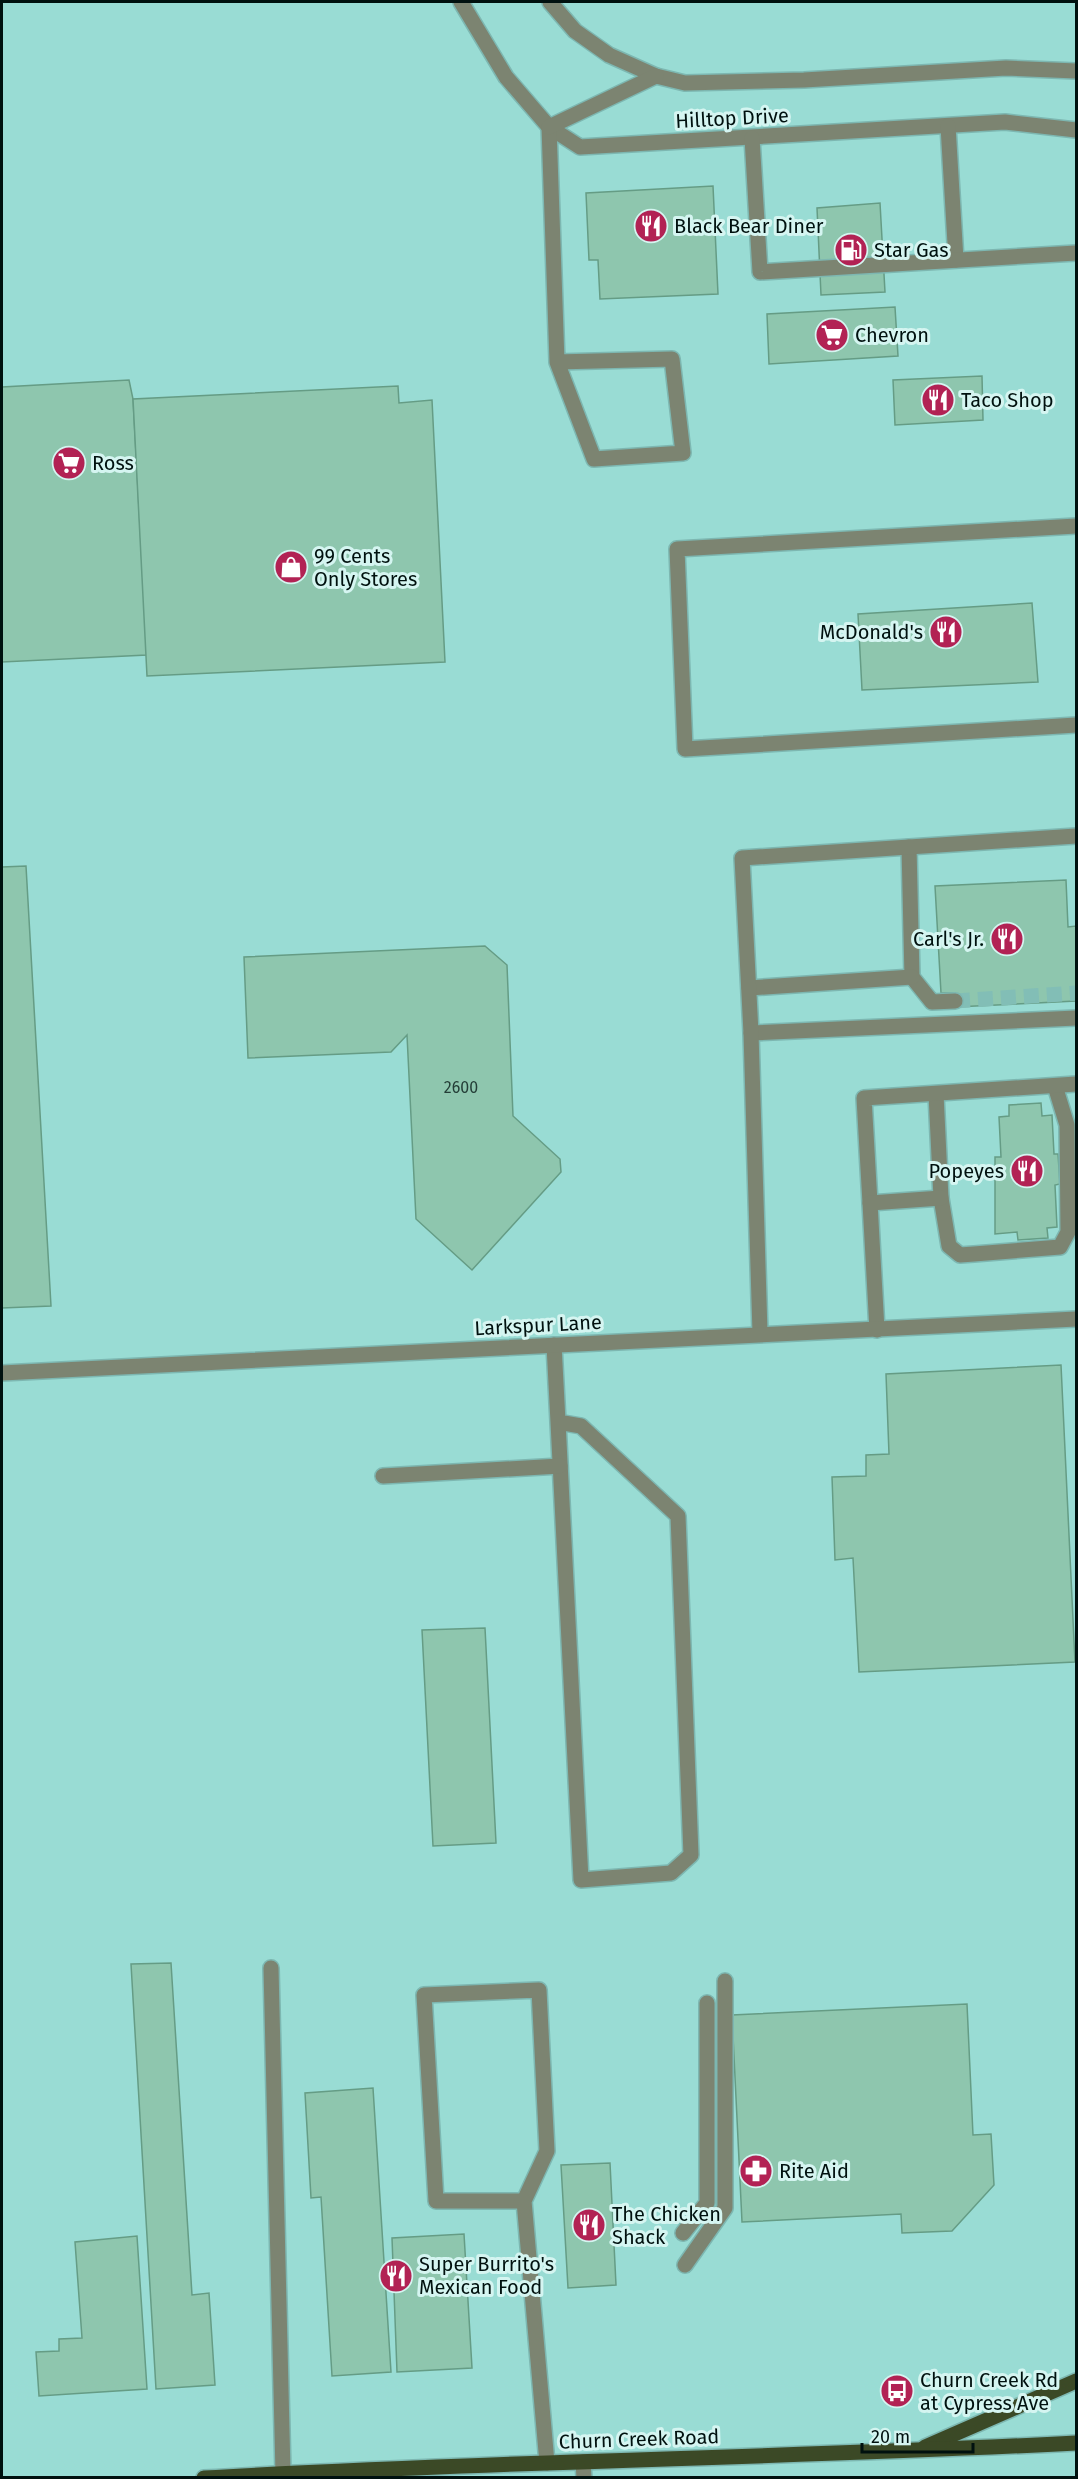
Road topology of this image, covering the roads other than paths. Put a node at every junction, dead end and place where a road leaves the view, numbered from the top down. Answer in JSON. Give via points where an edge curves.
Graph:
{"nodes":[{"id":1,"x":461,"y":2,"type":"edge"},
{"id":2,"x":550,"y":2,"type":"edge"},
{"id":3,"x":1077,"y":71,"type":"edge"},
{"id":4,"x":656,"y":76,"type":"junction"},
{"id":5,"x":948,"y":126,"type":"junction"},
{"id":6,"x":549,"y":127,"type":"junction"},
{"id":7,"x":1077,"y":130,"type":"edge"},
{"id":8,"x":752,"y":138,"type":"junction"},
{"id":9,"x":1077,"y":253,"type":"edge"},
{"id":10,"x":956,"y":260,"type":"junction"},
{"id":11,"x":557,"y":362,"type":"junction"},
{"id":12,"x":1077,"y":526,"type":"edge"},
{"id":13,"x":1077,"y":725,"type":"edge"},
{"id":14,"x":1077,"y":836,"type":"edge"},
{"id":15,"x":909,"y":847,"type":"junction"},
{"id":16,"x":912,"y":977,"type":"junction"},
{"id":17,"x":749,"y":988,"type":"junction"},
{"id":18,"x":955,"y":1001,"type":"tunnel mouth"},
{"id":19,"x":1077,"y":1018,"type":"edge"},
{"id":20,"x":751,"y":1033,"type":"junction"},
{"id":21,"x":1077,"y":1084,"type":"edge"},
{"id":22,"x":1054,"y":1086,"type":"junction"},
{"id":23,"x":936,"y":1094,"type":"junction"},
{"id":24,"x":941,"y":1197,"type":"junction"},
{"id":25,"x":870,"y":1203,"type":"junction"},
{"id":26,"x":1077,"y":1319,"type":"edge"},
{"id":27,"x":877,"y":1330,"type":"junction"},
{"id":28,"x":760,"y":1333,"type":"junction"},
{"id":29,"x":554,"y":1345,"type":"junction"},
{"id":30,"x":2,"y":1373,"type":"edge"},
{"id":31,"x":558,"y":1422,"type":"junction"},
{"id":32,"x":560,"y":1466,"type":"junction"},
{"id":33,"x":383,"y":1476,"type":"dead end"},
{"id":34,"x":272,"y":1968,"type":"dead end"},
{"id":35,"x":725,"y":1981,"type":"dead end"},
{"id":36,"x":707,"y":2003,"type":"dead end"},
{"id":37,"x":524,"y":2201,"type":"junction"},
{"id":38,"x":683,"y":2233,"type":"dead end"},
{"id":39,"x":685,"y":2265,"type":"dead end"},
{"id":40,"x":1077,"y":2382,"type":"edge"},
{"id":41,"x":1077,"y":2443,"type":"edge"},
{"id":42,"x":916,"y":2451,"type":"junction"},
{"id":43,"x":547,"y":2463,"type":"junction"},
{"id":44,"x":584,"y":2470,"type":"edge"},
{"id":45,"x":283,"y":2473,"type":"junction"},
{"id":46,"x":204,"y":2478,"type":"edge"}],
"edges":[{"from":1,"to":6,"type":"street","name":"Hilltop Drive","via":[[506,76]]},
{"from":2,"to":4,"type":"street","name":"Hilltop Drive","via":[[560,16],[593,44],[625,64]]},
{"from":3,"to":4,"type":"street","name":"Hilltop Drive","via":[[1006,68],[685,83]]},
{"from":4,"to":6,"type":"street"},
{"from":5,"to":7,"type":"street","name":"Hilltop Drive","via":[[1005,122]]},
{"from":5,"to":8,"type":"street","name":"Hilltop Drive"},
{"from":5,"to":10,"type":"street"},
{"from":6,"to":8,"type":"street","name":"Hilltop Drive","via":[[580,147]]},
{"from":6,"to":11,"type":"street"},
{"from":8,"to":10,"type":"street","via":[[760,272]]},
{"from":9,"to":10,"type":"street"},
{"from":11,"to":11,"type":"street","via":[[594,459],[683,453],[672,359]]},
{"from":12,"to":13,"type":"street","via":[[677,549],[685,749]]},
{"from":14,"to":15,"type":"street"},
{"from":15,"to":16,"type":"street"},
{"from":15,"to":17,"type":"street","via":[[742,858]]},
{"from":16,"to":17,"type":"street"},
{"from":16,"to":18,"type":"street","via":[[932,1002]]},
{"from":17,"to":20,"type":"street"},
{"from":19,"to":20,"type":"street"},
{"from":20,"to":28,"type":"street"},
{"from":21,"to":22,"type":"street"},
{"from":22,"to":23,"type":"street"},
{"from":22,"to":24,"type":"street","via":[[1067,1125],[1068,1232],[1060,1247],[960,1255],[949,1246]]},
{"from":23,"to":24,"type":"street"},
{"from":23,"to":25,"type":"street","via":[[864,1098]]},
{"from":24,"to":25,"type":"street"},
{"from":25,"to":27,"type":"street"},
{"from":26,"to":27,"type":"street","name":"Larkspur Lane"},
{"from":27,"to":28,"type":"street","name":"Larkspur Lane"},
{"from":28,"to":29,"type":"street","name":"Larkspur Lane"},
{"from":29,"to":30,"type":"street","name":"Larkspur Lane"},
{"from":29,"to":31,"type":"street"},
{"from":31,"to":32,"type":"street"},
{"from":31,"to":32,"type":"street","via":[[581,1425],[678,1516],[691,1855],[671,1873],[581,1880]]},
{"from":32,"to":33,"type":"street"},
{"from":34,"to":45,"type":"street"},
{"from":35,"to":39,"type":"street","via":[[725,2208]]},
{"from":36,"to":38,"type":"street","via":[[707,2203]]},
{"from":37,"to":37,"type":"street","via":[[547,2151],[539,1990],[424,1995],[436,2201]]},
{"from":37,"to":43,"type":"street"},
{"from":40,"to":42,"type":"main road"},
{"from":41,"to":42,"type":"main road","name":"Churn Creek Road"},
{"from":42,"to":44,"type":"main road","name":"Churn Creek Road"},
{"from":43,"to":44,"type":"main road","name":"Churn Creek Road"},
{"from":43,"to":45,"type":"main road","name":"Churn Creek Road"},
{"from":45,"to":46,"type":"main road","name":"Churn Creek Road"}]}
